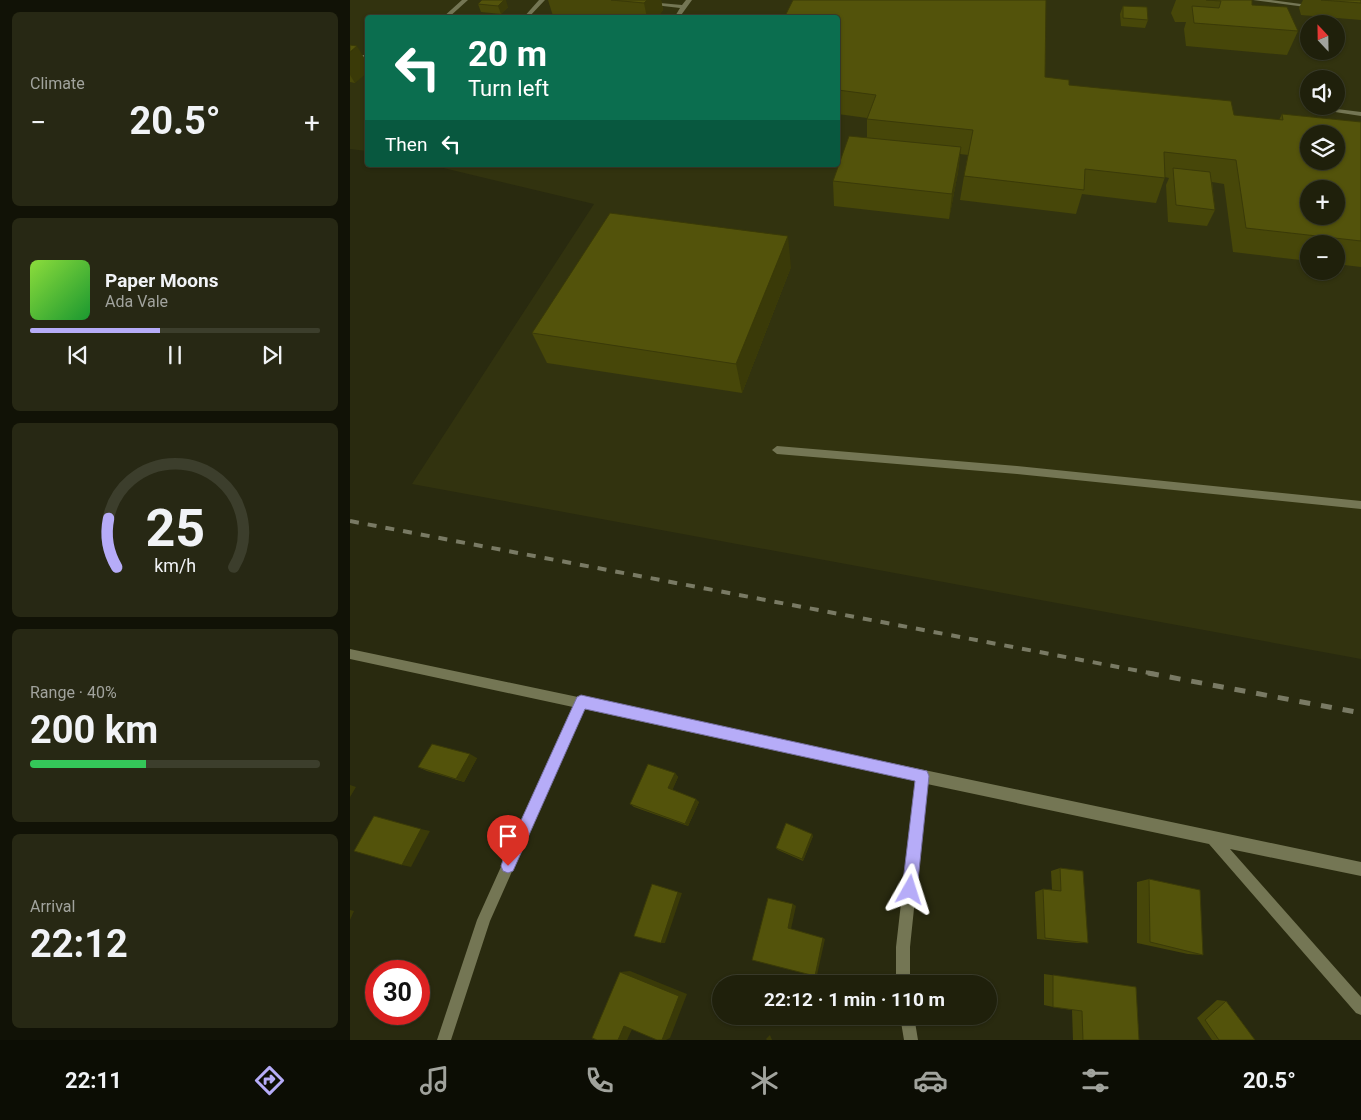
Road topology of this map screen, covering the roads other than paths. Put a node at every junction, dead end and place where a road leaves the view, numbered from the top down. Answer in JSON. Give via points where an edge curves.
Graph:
{"nodes":[{"id":1,"x":465,"y":0,"type":"edge"},
{"id":2,"x":542,"y":0,"type":"edge"},
{"id":3,"x":689,"y":0,"type":"edge"},
{"id":4,"x":1256,"y":0,"type":"edge"},
{"id":5,"x":645,"y":3,"type":"edge"},
{"id":6,"x":1320,"y":6,"type":"edge"},
{"id":7,"x":684,"y":7,"type":"junction"},
{"id":8,"x":448,"y":15,"type":"edge"},
{"id":9,"x":528,"y":15,"type":"edge"},
{"id":10,"x":678,"y":15,"type":"edge"},
{"id":11,"x":350,"y":57,"type":"edge"},
{"id":12,"x":365,"y":57,"type":"edge"},
{"id":13,"x":1345,"y":112,"type":"edge"},
{"id":14,"x":1361,"y":114,"type":"edge"},
{"id":15,"x":777,"y":450,"type":"dead end"},
{"id":16,"x":1361,"y":505,"type":"edge"},
{"id":17,"x":350,"y":654,"type":"edge"},
{"id":18,"x":581,"y":702,"type":"junction"},
{"id":19,"x":922,"y":776,"type":"junction"},
{"id":20,"x":1213,"y":839,"type":"junction"},
{"id":21,"x":1361,"y":869,"type":"edge"},
{"id":22,"x":903,"y":975,"type":"edge"},
{"id":23,"x":1361,"y":1008,"type":"edge"},
{"id":24,"x":908,"y":1025,"type":"edge"},
{"id":25,"x":444,"y":1040,"type":"edge"},
{"id":26,"x":911,"y":1040,"type":"edge"}],
"edges":[{"from":1,"to":8,"type":"street"},
{"from":2,"to":9,"type":"street"},
{"from":3,"to":7,"type":"street"},
{"from":4,"to":6,"type":"street"},
{"from":5,"to":7,"type":"street"},
{"from":7,"to":10,"type":"street"},
{"from":11,"to":12,"type":"street"},
{"from":13,"to":14,"type":"street"},
{"from":15,"to":16,"type":"street","via":[[1017,470]]},
{"from":17,"to":18,"type":"street"},
{"from":18,"to":19,"type":"street"},
{"from":18,"to":25,"type":"street","via":[[484,920]]},
{"from":19,"to":20,"type":"street"},
{"from":19,"to":22,"type":"street"},
{"from":20,"to":21,"type":"street"},
{"from":20,"to":23,"type":"street"},
{"from":24,"to":26,"type":"street"}]}
